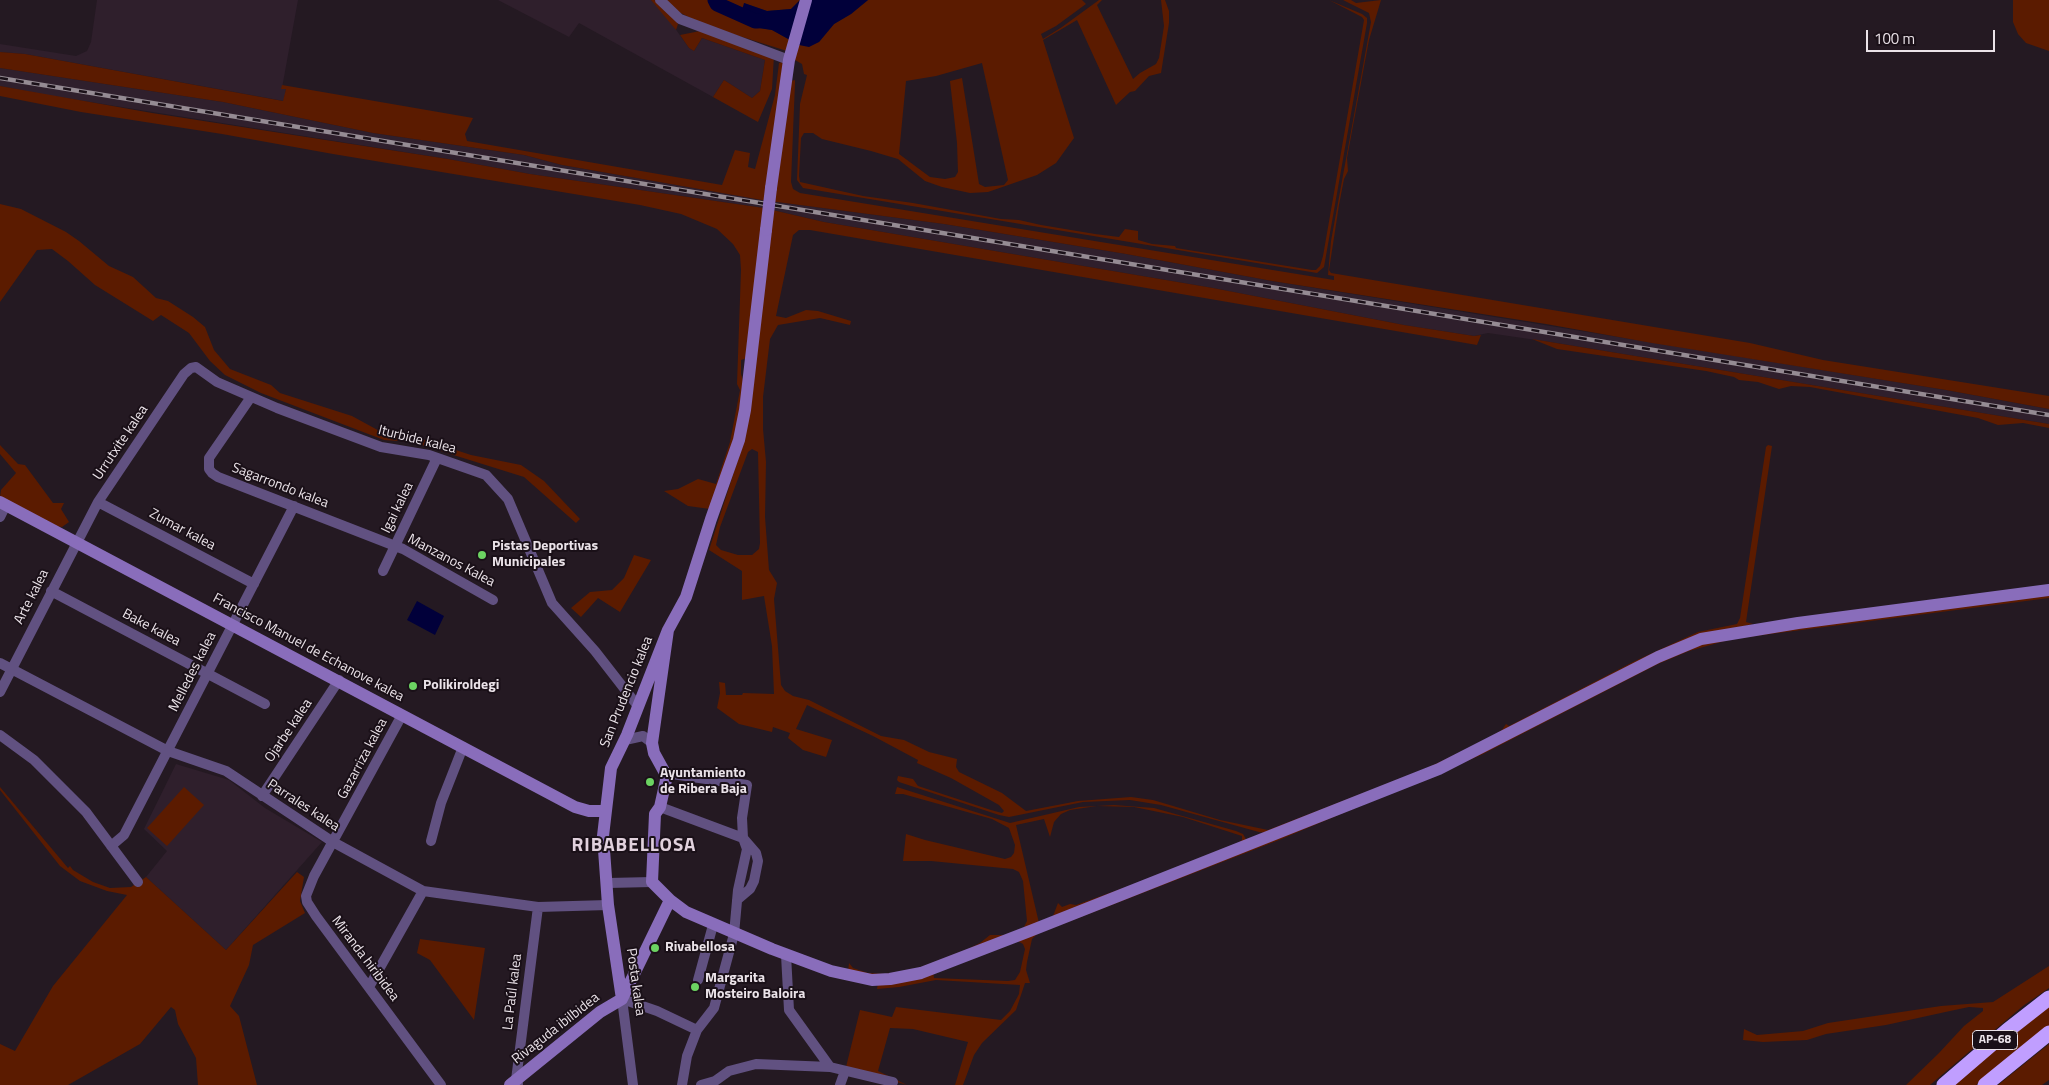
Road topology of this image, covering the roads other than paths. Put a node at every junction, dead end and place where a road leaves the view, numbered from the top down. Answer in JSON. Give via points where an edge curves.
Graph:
{"nodes":[{"id":1,"x":660,"y":0,"type":"edge"},
{"id":2,"x":806,"y":0,"type":"edge"},
{"id":3,"x":789,"y":60,"type":"junction"},
{"id":4,"x":196,"y":367,"type":"joint"},
{"id":5,"x":251,"y":397,"type":"junction"},
{"id":6,"x":437,"y":458,"type":"junction"},
{"id":7,"x":98,"y":502,"type":"junction"},
{"id":8,"x":3,"y":503,"type":"edge"},
{"id":9,"x":294,"y":506,"type":"junction"},
{"id":10,"x":0,"y":517,"type":"edge"},
{"id":11,"x":76,"y":542,"type":"junction"},
{"id":12,"x":395,"y":546,"type":"junction"},
{"id":13,"x":383,"y":571,"type":"dead end"},
{"id":14,"x":254,"y":584,"type":"junction"},
{"id":15,"x":2049,"y":590,"type":"edge"},
{"id":16,"x":50,"y":591,"type":"junction"},
{"id":17,"x":494,"y":600,"type":"dead end"},
{"id":18,"x":233,"y":625,"type":"junction"},
{"id":19,"x":668,"y":630,"type":"junction"},
{"id":20,"x":0,"y":663,"type":"edge"},
{"id":21,"x":11,"y":669,"type":"junction"},
{"id":22,"x":208,"y":674,"type":"junction"},
{"id":23,"x":339,"y":680,"type":"junction"},
{"id":24,"x":0,"y":692,"type":"edge"},
{"id":25,"x":266,"y":704,"type":"dead end"},
{"id":26,"x":637,"y":705,"type":"junction"},
{"id":27,"x":402,"y":714,"type":"junction"},
{"id":28,"x":0,"y":734,"type":"edge"},
{"id":29,"x":625,"y":740,"type":"junction"},
{"id":30,"x":652,"y":742,"type":"junction"},
{"id":31,"x":463,"y":747,"type":"junction"},
{"id":32,"x":168,"y":751,"type":"junction"},
{"id":33,"x":665,"y":773,"type":"junction"},
{"id":34,"x":262,"y":796,"type":"junction"},
{"id":35,"x":660,"y":807,"type":"junction"},
{"id":36,"x":605,"y":811,"type":"junction"},
{"id":37,"x":743,"y":838,"type":"junction"},
{"id":38,"x":431,"y":841,"type":"dead end"},
{"id":39,"x":333,"y":842,"type":"junction"},
{"id":40,"x":111,"y":846,"type":"junction"},
{"id":41,"x":138,"y":882,"type":"dead end"},
{"id":42,"x":652,"y":882,"type":"junction"},
{"id":43,"x":608,"y":883,"type":"junction"},
{"id":44,"x":423,"y":891,"type":"junction"},
{"id":45,"x":670,"y":900,"type":"junction"},
{"id":46,"x":608,"y":905,"type":"junction"},
{"id":47,"x":538,"y":907,"type":"junction"},
{"id":48,"x":713,"y":925,"type":"junction"},
{"id":49,"x":734,"y":934,"type":"junction"},
{"id":50,"x":786,"y":954,"type":"junction"},
{"id":51,"x":698,"y":980,"type":"dead end"},
{"id":52,"x":370,"y":987,"type":"junction"},
{"id":53,"x":2049,"y":998,"type":"edge"},
{"id":54,"x":622,"y":999,"type":"junction"},
{"id":55,"x":697,"y":1030,"type":"junction"},
{"id":56,"x":2049,"y":1033,"type":"edge"},
{"id":57,"x":830,"y":1067,"type":"junction"},
{"id":58,"x":845,"y":1071,"type":"junction"},
{"id":59,"x":893,"y":1082,"type":"dead end"},
{"id":60,"x":515,"y":1084,"type":"edge"},
{"id":61,"x":441,"y":1085,"type":"edge"},
{"id":62,"x":633,"y":1085,"type":"edge"},
{"id":63,"x":682,"y":1085,"type":"edge"},
{"id":64,"x":701,"y":1085,"type":"edge"},
{"id":65,"x":840,"y":1085,"type":"edge"},
{"id":66,"x":1944,"y":1085,"type":"edge"},
{"id":67,"x":1985,"y":1085,"type":"edge"}],
"edges":[{"from":1,"to":3,"type":"street","via":[[680,19]]},
{"from":2,"to":3,"type":"street","name":"San Prudencio kalea"},
{"from":3,"to":19,"type":"street","name":"San Prudencio kalea","bridge":true,"via":[[743,426],[686,597]]},
{"from":4,"to":5,"type":"street","name":"Iturbide kalea","via":[[217,382]]},
{"from":4,"to":7,"type":"street","name":"Urrutxite kalea","via":[[184,374]]},
{"from":5,"to":6,"type":"street","name":"Iturbide kalea","via":[[382,447]]},
{"from":5,"to":9,"type":"street","name":"Sagarrondo kalea","via":[[209,458],[209,469],[218,477]]},
{"from":6,"to":12,"type":"street","name":"Igai kalea"},
{"from":6,"to":26,"type":"street","name":"Iturbide kalea","via":[[486,475],[504,494],[552,602]]},
{"from":7,"to":11,"type":"street","name":"Urrutxite kalea"},
{"from":7,"to":14,"type":"street","name":"Zumar kalea"},
{"from":8,"to":10,"type":"street"},
{"from":8,"to":11,"type":"street","name":"Francisco Manuel de Echanove kalea"},
{"from":9,"to":12,"type":"street","name":"Sagarrondo kalea"},
{"from":9,"to":14,"type":"street","name":"Melledes kalea"},
{"from":11,"to":16,"type":"street","name":"Arte kalea"},
{"from":11,"to":18,"type":"street","name":"Francisco Manuel de Echanove kalea"},
{"from":12,"to":13,"type":"street","name":"Igai kalea"},
{"from":12,"to":17,"type":"street","name":"Manzanos Kalea"},
{"from":14,"to":18,"type":"street","name":"Melledes kalea"},
{"from":15,"to":50,"type":"street","via":[[1701,639],[1658,657],[1439,769],[921,972],[872,980],[844,975]]},
{"from":16,"to":21,"type":"street","name":"Arte kalea"},
{"from":16,"to":22,"type":"street","name":"Bake kalea"},
{"from":18,"to":22,"type":"street","name":"Melledes kalea"},
{"from":18,"to":23,"type":"street","name":"Francisco Manuel de Echanove kalea"},
{"from":19,"to":26,"type":"street","name":"San Prudencio kalea"},
{"from":19,"to":30,"type":"street"},
{"from":20,"to":21,"type":"street","name":"Parrales kalea"},
{"from":21,"to":24,"type":"street","name":"Arte kalea"},
{"from":21,"to":32,"type":"street","name":"Parrales kalea"},
{"from":22,"to":25,"type":"street","name":"Bake kalea"},
{"from":22,"to":32,"type":"street","name":"Melledes kalea"},
{"from":23,"to":27,"type":"street","name":"Francisco Manuel de Echanove kalea"},
{"from":23,"to":34,"type":"street","name":"Ojarbe kalea"},
{"from":26,"to":29,"type":"street","name":"San Prudencio kalea"},
{"from":27,"to":31,"type":"street","name":"Francisco Manuel de Echanove kalea"},
{"from":27,"to":39,"type":"street","name":"Gazarriza kalea"},
{"from":28,"to":40,"type":"street","via":[[54,779],[86,812]]},
{"from":29,"to":30,"type":"street","via":[[643,736]]},
{"from":29,"to":36,"type":"street","name":"San Prudencio kalea","via":[[611,768]]},
{"from":30,"to":33,"type":"street"},
{"from":31,"to":36,"type":"street","name":"Francisco Manuel de Echanove kalea","via":[[575,807]]},
{"from":31,"to":38,"type":"street","via":[[441,803]]},
{"from":32,"to":34,"type":"street","name":"Parrales kalea","via":[[226,771]]},
{"from":32,"to":40,"type":"street","name":"Melledes kalea","via":[[124,835]]},
{"from":33,"to":35,"type":"street"},
{"from":33,"to":37,"type":"street","via":[[747,785],[742,818]]},
{"from":34,"to":39,"type":"street","name":"Parrales kalea"},
{"from":35,"to":37,"type":"street"},
{"from":35,"to":42,"type":"street","via":[[655,822]]},
{"from":36,"to":43,"type":"street","name":"San Prudencio kalea","via":[[603,836]]},
{"from":37,"to":49,"type":"street","via":[[747,849]]},
{"from":39,"to":44,"type":"street","name":"Parrales kalea"},
{"from":39,"to":52,"type":"street","name":"Miranda hiribidea","via":[[306,896]]},
{"from":40,"to":41,"type":"street"},
{"from":42,"to":43,"type":"street"},
{"from":42,"to":45,"type":"street"},
{"from":43,"to":46,"type":"street","name":"Posta kalea"},
{"from":44,"to":47,"type":"street","name":"Parrales kalea"},
{"from":44,"to":52,"type":"street"},
{"from":45,"to":48,"type":"street"},
{"from":45,"to":54,"type":"street"},
{"from":46,"to":47,"type":"street","name":"Parrales kalea"},
{"from":46,"to":54,"type":"street","name":"Posta kalea"},
{"from":47,"to":60,"type":"street","name":"La Paúl kalea"},
{"from":48,"to":49,"type":"street"},
{"from":48,"to":51,"type":"street"},
{"from":49,"to":50,"type":"street"},
{"from":49,"to":55,"type":"street","via":[[714,1008]]},
{"from":50,"to":57,"type":"street","via":[[788,1010]]},
{"from":52,"to":61,"type":"street","name":"Miranda hiribidea"},
{"from":53,"to":66,"type":"highway","number":"AP-68"},
{"from":54,"to":55,"type":"street"},
{"from":54,"to":60,"type":"street","name":"Rivaguda ibilbidea","via":[[600,1012]]},
{"from":54,"to":62,"type":"street","name":"Posta kalea"},
{"from":55,"to":63,"type":"street","via":[[687,1056]]},
{"from":56,"to":67,"type":"highway","number":"AP-68"},
{"from":57,"to":58,"type":"street"},
{"from":57,"to":64,"type":"street","via":[[756,1064],[729,1071]]},
{"from":58,"to":59,"type":"street"},
{"from":58,"to":65,"type":"street"}]}
